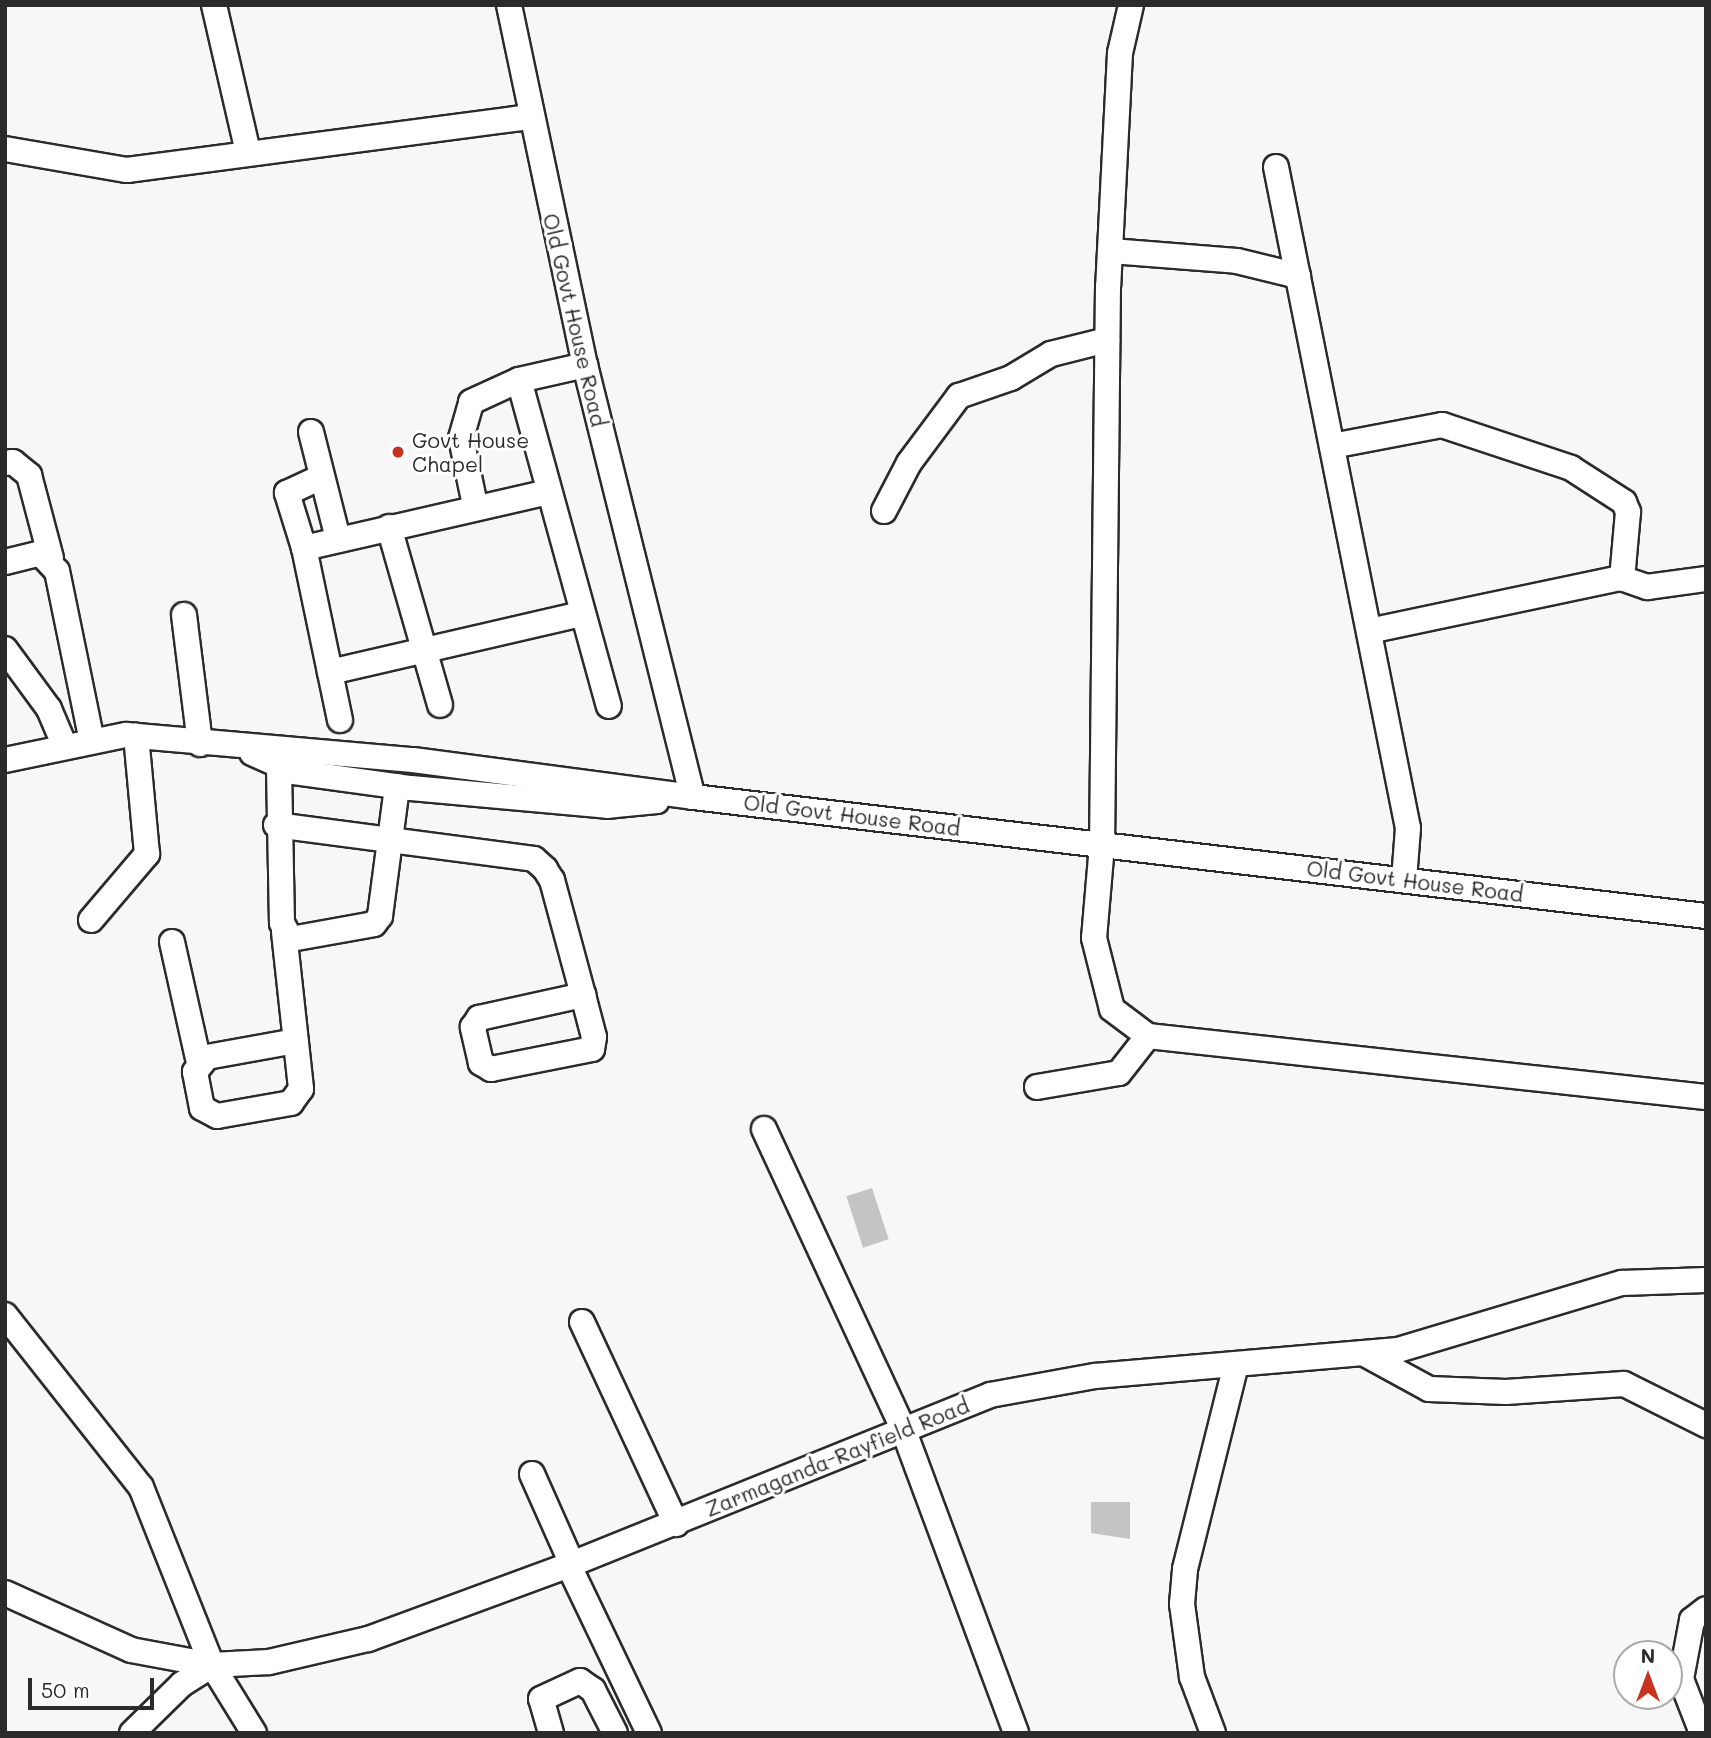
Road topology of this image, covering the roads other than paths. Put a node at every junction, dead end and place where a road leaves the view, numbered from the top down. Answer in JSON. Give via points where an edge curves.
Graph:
{"nodes":[{"id":1,"x":214,"y":5,"type":"edge"},
{"id":2,"x":509,"y":5,"type":"edge"},
{"id":3,"x":1131,"y":5,"type":"edge"},
{"id":4,"x":528,"y":117,"type":"junction"},
{"id":5,"x":5,"y":149,"type":"edge"},
{"id":6,"x":248,"y":152,"type":"junction"},
{"id":7,"x":1276,"y":167,"type":"dead end"},
{"id":8,"x":1111,"y":251,"type":"junction"},
{"id":9,"x":1298,"y":276,"type":"junction"},
{"id":10,"x":1107,"y":340,"type":"junction"},
{"id":11,"x":585,"y":365,"type":"junction"},
{"id":12,"x":519,"y":380,"type":"junction"},
{"id":13,"x":311,"y":432,"type":"dead end"},
{"id":14,"x":1332,"y":446,"type":"junction"},
{"id":15,"x":5,"y":463,"type":"edge"},
{"id":16,"x":322,"y":477,"type":"junction"},
{"id":17,"x":549,"y":492,"type":"junction"},
{"id":18,"x":475,"y":506,"type":"junction"},
{"id":19,"x":884,"y":511,"type":"dead end"},
{"id":20,"x":389,"y":527,"type":"junction"},
{"id":21,"x":338,"y":539,"type":"junction"},
{"id":22,"x":304,"y":548,"type":"junction"},
{"id":23,"x":51,"y":558,"type":"junction"},
{"id":24,"x":5,"y":562,"type":"edge"},
{"id":25,"x":1622,"y":579,"type":"junction"},
{"id":26,"x":1706,"y":579,"type":"edge"},
{"id":27,"x":582,"y":614,"type":"junction"},
{"id":28,"x":184,"y":615,"type":"dead end"},
{"id":29,"x":1369,"y":631,"type":"junction"},
{"id":30,"x":5,"y":649,"type":"edge"},
{"id":31,"x":424,"y":649,"type":"junction"},
{"id":32,"x":330,"y":673,"type":"junction"},
{"id":33,"x":84,"y":699,"type":"junction"},
{"id":34,"x":440,"y":705,"type":"dead end"},
{"id":35,"x":609,"y":706,"type":"dead end"},
{"id":36,"x":49,"y":709,"type":"junction"},
{"id":37,"x":340,"y":720,"type":"dead end"},
{"id":38,"x":136,"y":736,"type":"junction"},
{"id":39,"x":91,"y":737,"type":"junction"},
{"id":40,"x":200,"y":744,"type":"junction"},
{"id":41,"x":64,"y":745,"type":"junction"},
{"id":42,"x":241,"y":748,"type":"junction"},
{"id":43,"x":5,"y":760,"type":"edge"},
{"id":44,"x":443,"y":764,"type":"junction"},
{"id":45,"x":279,"y":768,"type":"junction"},
{"id":46,"x":397,"y":786,"type":"junction"},
{"id":47,"x":439,"y":791,"type":"junction"},
{"id":48,"x":685,"y":795,"type":"junction"},
{"id":49,"x":276,"y":825,"type":"junction"},
{"id":50,"x":393,"y":835,"type":"junction"},
{"id":51,"x":1102,"y":845,"type":"junction"},
{"id":52,"x":1404,"y":880,"type":"junction"},
{"id":53,"x":1706,"y":916,"type":"edge"},
{"id":54,"x":91,"y":920,"type":"dead end"},
{"id":55,"x":285,"y":932,"type":"junction"},
{"id":56,"x":172,"y":942,"type":"dead end"},
{"id":57,"x":583,"y":995,"type":"junction"},
{"id":58,"x":1148,"y":1035,"type":"junction"},
{"id":59,"x":296,"y":1041,"type":"junction"},
{"id":60,"x":199,"y":1063,"type":"junction"},
{"id":61,"x":1037,"y":1087,"type":"dead end"},
{"id":62,"x":1706,"y":1097,"type":"edge"},
{"id":63,"x":764,"y":1129,"type":"dead end"},
{"id":64,"x":1706,"y":1280,"type":"edge"},
{"id":65,"x":5,"y":1315,"type":"edge"},
{"id":66,"x":582,"y":1322,"type":"dead end"},
{"id":67,"x":1363,"y":1353,"type":"junction"},
{"id":68,"x":1236,"y":1364,"type":"junction"},
{"id":69,"x":1706,"y":1425,"type":"edge"},
{"id":70,"x":902,"y":1426,"type":"junction"},
{"id":71,"x":532,"y":1474,"type":"dead end"},
{"id":72,"x":676,"y":1524,"type":"junction"},
{"id":73,"x":571,"y":1565,"type":"junction"},
{"id":74,"x":5,"y":1593,"type":"edge"},
{"id":75,"x":1706,"y":1609,"type":"edge"},
{"id":76,"x":212,"y":1665,"type":"junction"},
{"id":77,"x":132,"y":1733,"type":"edge"},
{"id":78,"x":254,"y":1733,"type":"edge"},
{"id":79,"x":551,"y":1733,"type":"edge"},
{"id":80,"x":615,"y":1733,"type":"edge"},
{"id":81,"x":649,"y":1733,"type":"edge"},
{"id":82,"x":1016,"y":1733,"type":"edge"},
{"id":83,"x":1213,"y":1733,"type":"edge"},
{"id":84,"x":1702,"y":1733,"type":"edge"}],
"edges":[{"from":1,"to":6,"type":"street"},
{"from":2,"to":4,"type":"street","name":"Old Govt House Road"},
{"from":3,"to":8,"type":"street","via":[[1120,53]]},
{"from":4,"to":6,"type":"street"},
{"from":4,"to":11,"type":"street","name":"Old Govt House Road"},
{"from":5,"to":6,"type":"street","via":[[127,170]]},
{"from":7,"to":9,"type":"street"},
{"from":8,"to":9,"type":"street","via":[[1237,261]]},
{"from":8,"to":10,"type":"street"},
{"from":9,"to":14,"type":"street"},
{"from":10,"to":19,"type":"street","via":[[1051,354],[1011,378],[959,396],[909,463]]},
{"from":10,"to":51,"type":"street"},
{"from":11,"to":12,"type":"street"},
{"from":11,"to":48,"type":"street","name":"Old Govt House Road"},
{"from":12,"to":17,"type":"street"},
{"from":12,"to":18,"type":"street","via":[[471,402],[464,415],[460,438]]},
{"from":13,"to":16,"type":"street"},
{"from":14,"to":25,"type":"street","via":[[1442,425],[1571,468],[1624,502],[1631,537]]},
{"from":14,"to":29,"type":"street"},
{"from":15,"to":23,"type":"street","via":[[13,462],[29,475]]},
{"from":16,"to":21,"type":"street"},
{"from":16,"to":22,"type":"street","via":[[287,493]]},
{"from":17,"to":18,"type":"street"},
{"from":17,"to":27,"type":"street"},
{"from":18,"to":20,"type":"street"},
{"from":20,"to":21,"type":"street"},
{"from":20,"to":31,"type":"street"},
{"from":21,"to":22,"type":"street"},
{"from":22,"to":32,"type":"street"},
{"from":23,"to":24,"type":"street","via":[[40,553]]},
{"from":23,"to":33,"type":"street"},
{"from":25,"to":26,"type":"street","via":[[1647,587]]},
{"from":25,"to":29,"type":"street"},
{"from":27,"to":31,"type":"street"},
{"from":27,"to":35,"type":"street"},
{"from":28,"to":40,"type":"street"},
{"from":29,"to":52,"type":"street","via":[[1408,828]]},
{"from":30,"to":36,"type":"street"},
{"from":31,"to":32,"type":"street"},
{"from":31,"to":34,"type":"street"},
{"from":32,"to":37,"type":"street"},
{"from":33,"to":36,"type":"street"},
{"from":33,"to":39,"type":"street"},
{"from":36,"to":41,"type":"street"},
{"from":38,"to":39,"type":"street"},
{"from":38,"to":40,"type":"street"},
{"from":38,"to":54,"type":"street","via":[[147,854]]},
{"from":39,"to":41,"type":"street"},
{"from":40,"to":42,"type":"street"},
{"from":41,"to":43,"type":"street"},
{"from":42,"to":44,"type":"street"},
{"from":42,"to":45,"type":"street"},
{"from":44,"to":47,"type":"street"},
{"from":44,"to":48,"type":"street"},
{"from":45,"to":46,"type":"street"},
{"from":45,"to":49,"type":"street"},
{"from":46,"to":47,"type":"street"},
{"from":46,"to":50,"type":"street"},
{"from":47,"to":48,"type":"street","via":[[607,806]]},
{"from":48,"to":51,"type":"street","name":"Old Govt House Road"},
{"from":49,"to":50,"type":"street"},
{"from":49,"to":55,"type":"street"},
{"from":50,"to":55,"type":"street","via":[[385,908],[374,924],[291,939]]},
{"from":50,"to":57,"type":"street","via":[[534,859],[552,880]]},
{"from":51,"to":52,"type":"street","name":"Old Govt House Road"},
{"from":51,"to":58,"type":"street","via":[[1094,938],[1112,1009]]},
{"from":52,"to":53,"type":"street","name":"Old Govt House Road"},
{"from":55,"to":59,"type":"street"},
{"from":56,"to":60,"type":"street"},
{"from":57,"to":57,"type":"street","via":[[592,1049],[499,1072],[481,1063],[473,1027],[486,1013]]},
{"from":58,"to":61,"type":"street","via":[[1119,1073]]},
{"from":58,"to":62,"type":"street"},
{"from":59,"to":60,"type":"street"},
{"from":59,"to":60,"type":"street","via":[[301,1089],[290,1103],[209,1113],[202,1108]]},
{"from":63,"to":70,"type":"street"},
{"from":64,"to":67,"type":"street","name":"Zarmaganda-Rayfield Road","via":[[1622,1283],[1398,1350]]},
{"from":65,"to":76,"type":"street","via":[[141,1488]]},
{"from":66,"to":72,"type":"street"},
{"from":67,"to":68,"type":"street","name":"Zarmaganda-Rayfield Road"},
{"from":67,"to":69,"type":"street","via":[[1429,1389],[1506,1392],[1624,1384]]},
{"from":68,"to":70,"type":"street","name":"Zarmaganda-Rayfield Road","via":[[1046,1381]]},
{"from":68,"to":83,"type":"street","via":[[1185,1569],[1182,1604],[1192,1677]]},
{"from":70,"to":72,"type":"street","name":"Zarmaganda-Rayfield Road"},
{"from":70,"to":82,"type":"street"},
{"from":71,"to":73,"type":"street"},
{"from":72,"to":73,"type":"street","name":"Zarmaganda-Rayfield Road"},
{"from":73,"to":76,"type":"street","name":"Zarmaganda-Rayfield Road","via":[[368,1639],[269,1662]]},
{"from":73,"to":81,"type":"street"},
{"from":74,"to":76,"type":"street","via":[[131,1650]]},
{"from":75,"to":84,"type":"street","via":[[1692,1620],[1681,1679]]},
{"from":76,"to":77,"type":"street","name":"Zarmaganda-Rayfield Road","via":[[182,1684]]},
{"from":76,"to":78,"type":"street"},
{"from":79,"to":80,"type":"street","via":[[541,1699],[580,1681],[593,1690]]}]}
